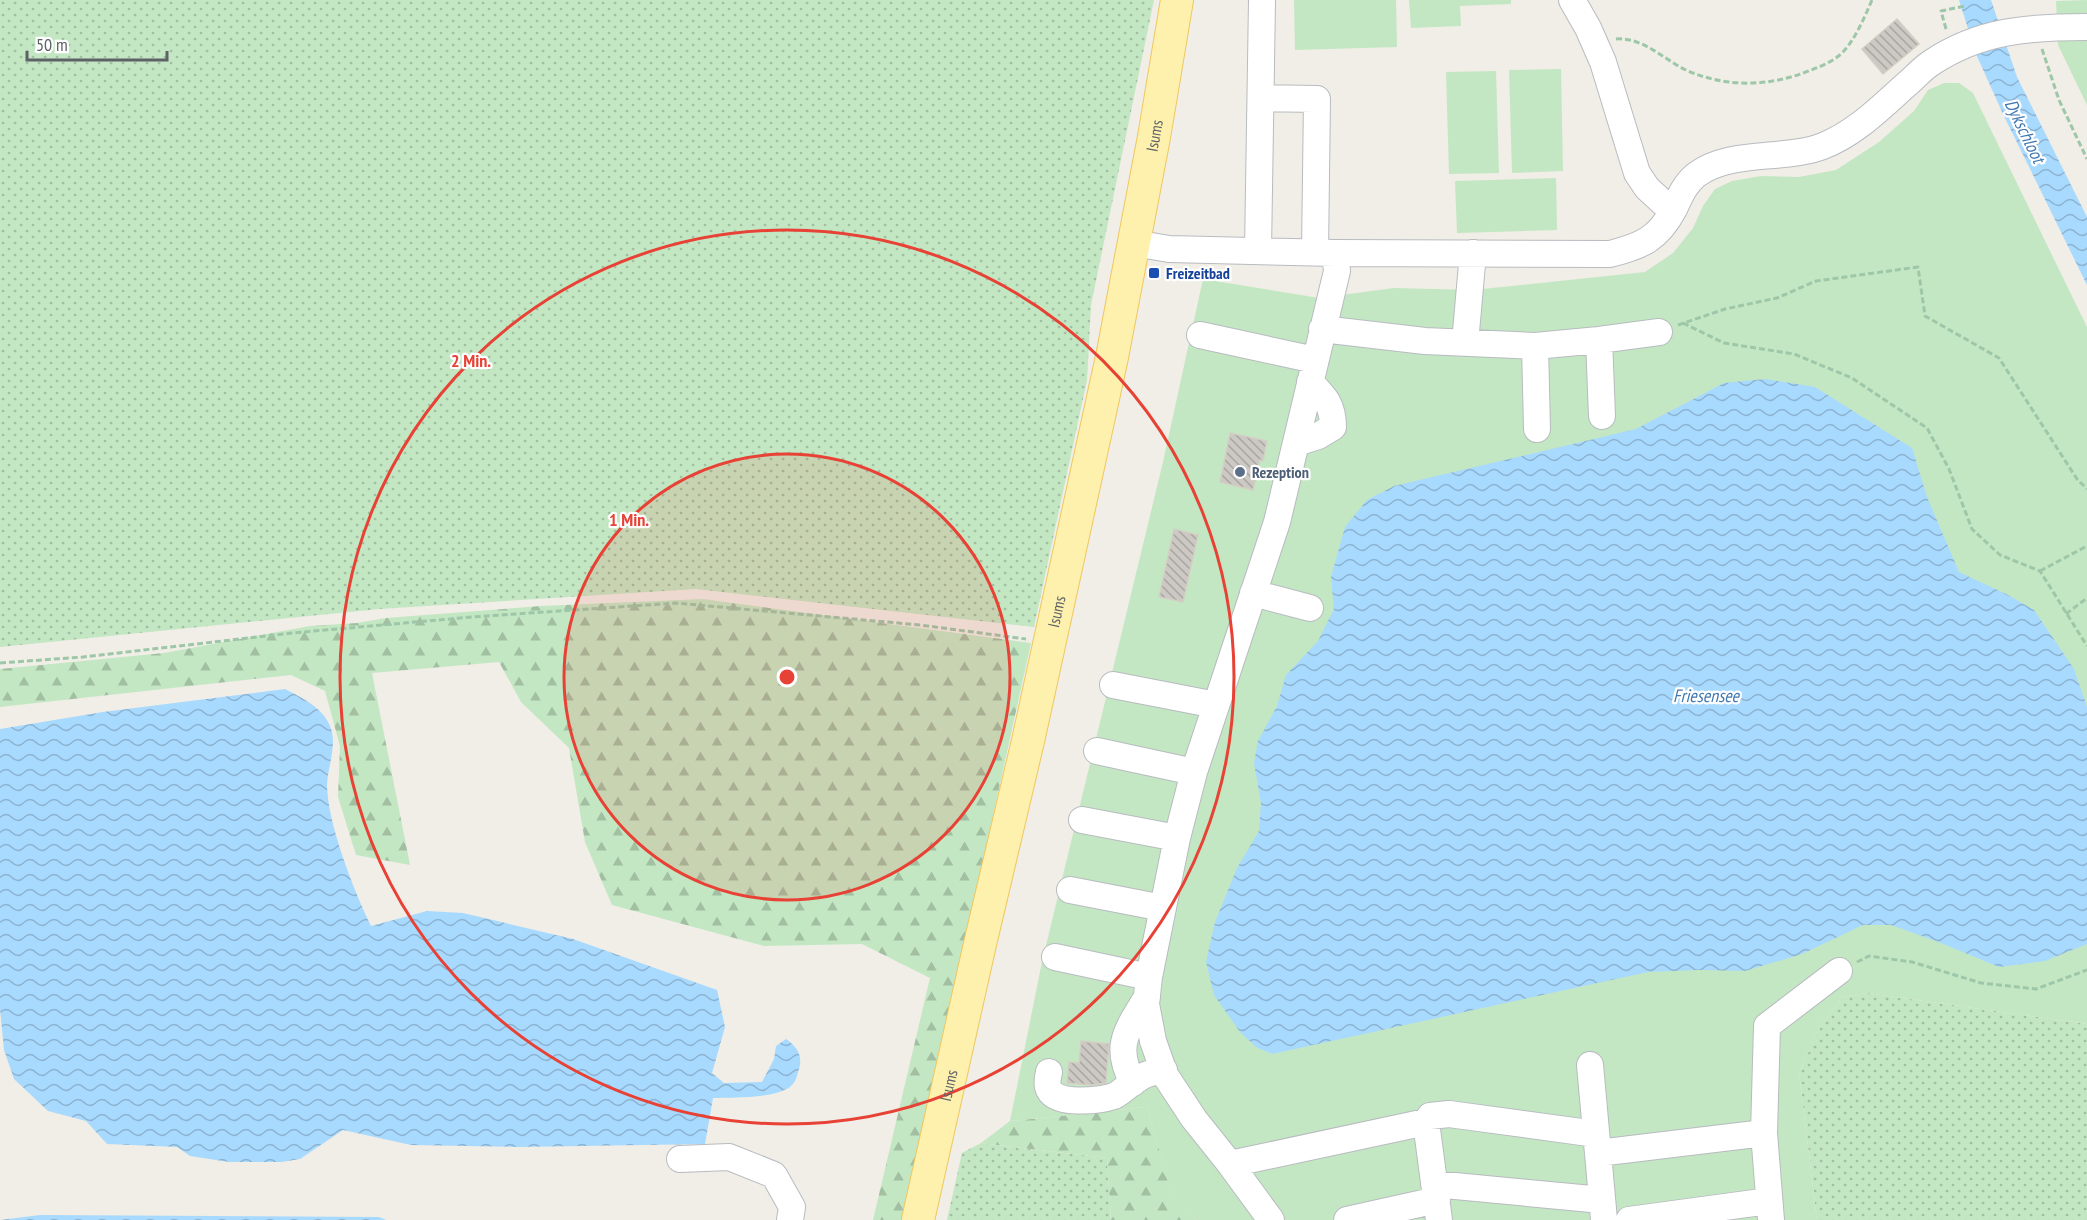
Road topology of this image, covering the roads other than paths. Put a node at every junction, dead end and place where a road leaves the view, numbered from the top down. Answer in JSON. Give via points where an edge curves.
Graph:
{"nodes":[{"id":1,"x":1177,"y":0,"type":"edge"},
{"id":2,"x":1262,"y":0,"type":"edge"},
{"id":3,"x":1572,"y":0,"type":"edge"},
{"id":4,"x":2087,"y":27,"type":"edge"},
{"id":5,"x":1262,"y":98,"type":"junction"},
{"id":6,"x":1672,"y":211,"type":"junction"},
{"id":7,"x":1134,"y":243,"type":"junction"},
{"id":8,"x":1258,"y":251,"type":"junction"},
{"id":9,"x":1325,"y":253,"type":"junction"},
{"id":10,"x":1473,"y":253,"type":"junction"},
{"id":11,"x":1671,"y":328,"type":"road end"},
{"id":12,"x":1322,"y":329,"type":"junction"},
{"id":13,"x":1200,"y":335,"type":"dead end"},
{"id":14,"x":1599,"y":340,"type":"junction"},
{"id":15,"x":1464,"y":343,"type":"junction"},
{"id":16,"x":1535,"y":346,"type":"junction"},
{"id":17,"x":1312,"y":371,"type":"junction"},
{"id":18,"x":1602,"y":416,"type":"dead end"},
{"id":19,"x":1537,"y":429,"type":"dead end"},
{"id":20,"x":1253,"y":593,"type":"junction"},
{"id":21,"x":1310,"y":608,"type":"dead end"},
{"id":22,"x":1113,"y":685,"type":"dead end"},
{"id":23,"x":1216,"y":705,"type":"junction"},
{"id":24,"x":1097,"y":752,"type":"dead end"},
{"id":25,"x":1194,"y":771,"type":"junction"},
{"id":26,"x":1082,"y":820,"type":"dead end"},
{"id":27,"x":1177,"y":838,"type":"junction"},
{"id":28,"x":1070,"y":890,"type":"dead end"},
{"id":29,"x":1163,"y":908,"type":"junction"},
{"id":30,"x":1055,"y":957,"type":"dead end"},
{"id":31,"x":1839,"y":971,"type":"road end"},
{"id":32,"x":1148,"y":987,"type":"junction"},
{"id":33,"x":1590,"y":1065,"type":"dead end"},
{"id":34,"x":1164,"y":1070,"type":"junction"},
{"id":35,"x":1048,"y":1072,"type":"dead end"},
{"id":36,"x":1133,"y":1083,"type":"junction"},
{"id":37,"x":1426,"y":1122,"type":"junction"},
{"id":38,"x":1764,"y":1133,"type":"junction"},
{"id":39,"x":1597,"y":1144,"type":"junction"},
{"id":40,"x":680,"y":1159,"type":"dead end"},
{"id":41,"x":1230,"y":1164,"type":"junction"},
{"id":42,"x":1437,"y":1201,"type":"edge"},
{"id":43,"x":1603,"y":1210,"type":"edge"},
{"id":44,"x":1770,"y":1210,"type":"edge"},
{"id":45,"x":790,"y":1220,"type":"edge"},
{"id":46,"x":918,"y":1220,"type":"edge"},
{"id":47,"x":1271,"y":1220,"type":"edge"},
{"id":48,"x":1347,"y":1220,"type":"edge"},
{"id":49,"x":1629,"y":1220,"type":"edge"}],
"edges":[{"from":1,"to":7,"type":"main road","name":"Isums"},
{"from":2,"to":5,"type":"lane"},
{"from":3,"to":6,"type":"lane","via":[[1594,40],[1637,173]]},
{"from":4,"to":6,"type":"lane","via":[[2035,27],[1966,44],[1930,64],[1856,128],[1822,147],[1710,166],[1683,189]]},
{"from":5,"to":8,"type":"lane"},
{"from":5,"to":9,"type":"lane","via":[[1317,99]]},
{"from":6,"to":10,"type":"lane","via":[[1660,230],[1645,243],[1610,254]]},
{"from":7,"to":8,"type":"lane","via":[[1169,249]]},
{"from":7,"to":46,"type":"main road","name":"Isums","via":[[1049,645]]},
{"from":8,"to":9,"type":"lane"},
{"from":9,"to":10,"type":"lane"},
{"from":9,"to":12,"type":"lane","via":[[1337,271]]},
{"from":10,"to":15,"type":"lane"},
{"from":11,"to":14,"type":"lane"},
{"from":12,"to":15,"type":"lane"},
{"from":12,"to":17,"type":"lane"},
{"from":13,"to":17,"type":"lane"},
{"from":14,"to":16,"type":"lane"},
{"from":14,"to":18,"type":"lane"},
{"from":15,"to":16,"type":"lane"},
{"from":16,"to":19,"type":"lane"},
{"from":17,"to":20,"type":"lane","via":[[1277,522]]},
{"from":20,"to":21,"type":"lane"},
{"from":20,"to":23,"type":"lane"},
{"from":22,"to":23,"type":"lane"},
{"from":23,"to":25,"type":"lane"},
{"from":24,"to":25,"type":"lane"},
{"from":25,"to":27,"type":"lane"},
{"from":26,"to":27,"type":"lane"},
{"from":27,"to":29,"type":"lane"},
{"from":28,"to":29,"type":"lane"},
{"from":29,"to":32,"type":"lane"},
{"from":30,"to":32,"type":"lane"},
{"from":31,"to":38,"type":"lane","via":[[1767,1026]]},
{"from":32,"to":34,"type":"lane","via":[[1146,1004]]},
{"from":32,"to":36,"type":"lane","via":[[1123,1045],[1123,1060]]},
{"from":33,"to":39,"type":"lane"},
{"from":34,"to":36,"type":"lane"},
{"from":34,"to":41,"type":"lane","via":[[1194,1119]]},
{"from":35,"to":36,"type":"lane","via":[[1048,1087],[1054,1096],[1065,1099],[1102,1099]]},
{"from":37,"to":39,"type":"lane","via":[[1430,1116],[1449,1114]]},
{"from":37,"to":41,"type":"lane"},
{"from":37,"to":42,"type":"lane"},
{"from":38,"to":39,"type":"lane"},
{"from":38,"to":44,"type":"lane"},
{"from":39,"to":43,"type":"lane"},
{"from":40,"to":45,"type":"lane","via":[[729,1156],[774,1175],[792,1207]]},
{"from":41,"to":47,"type":"lane"},
{"from":42,"to":43,"type":"lane"},
{"from":42,"to":48,"type":"lane"},
{"from":44,"to":49,"type":"lane"}]}
